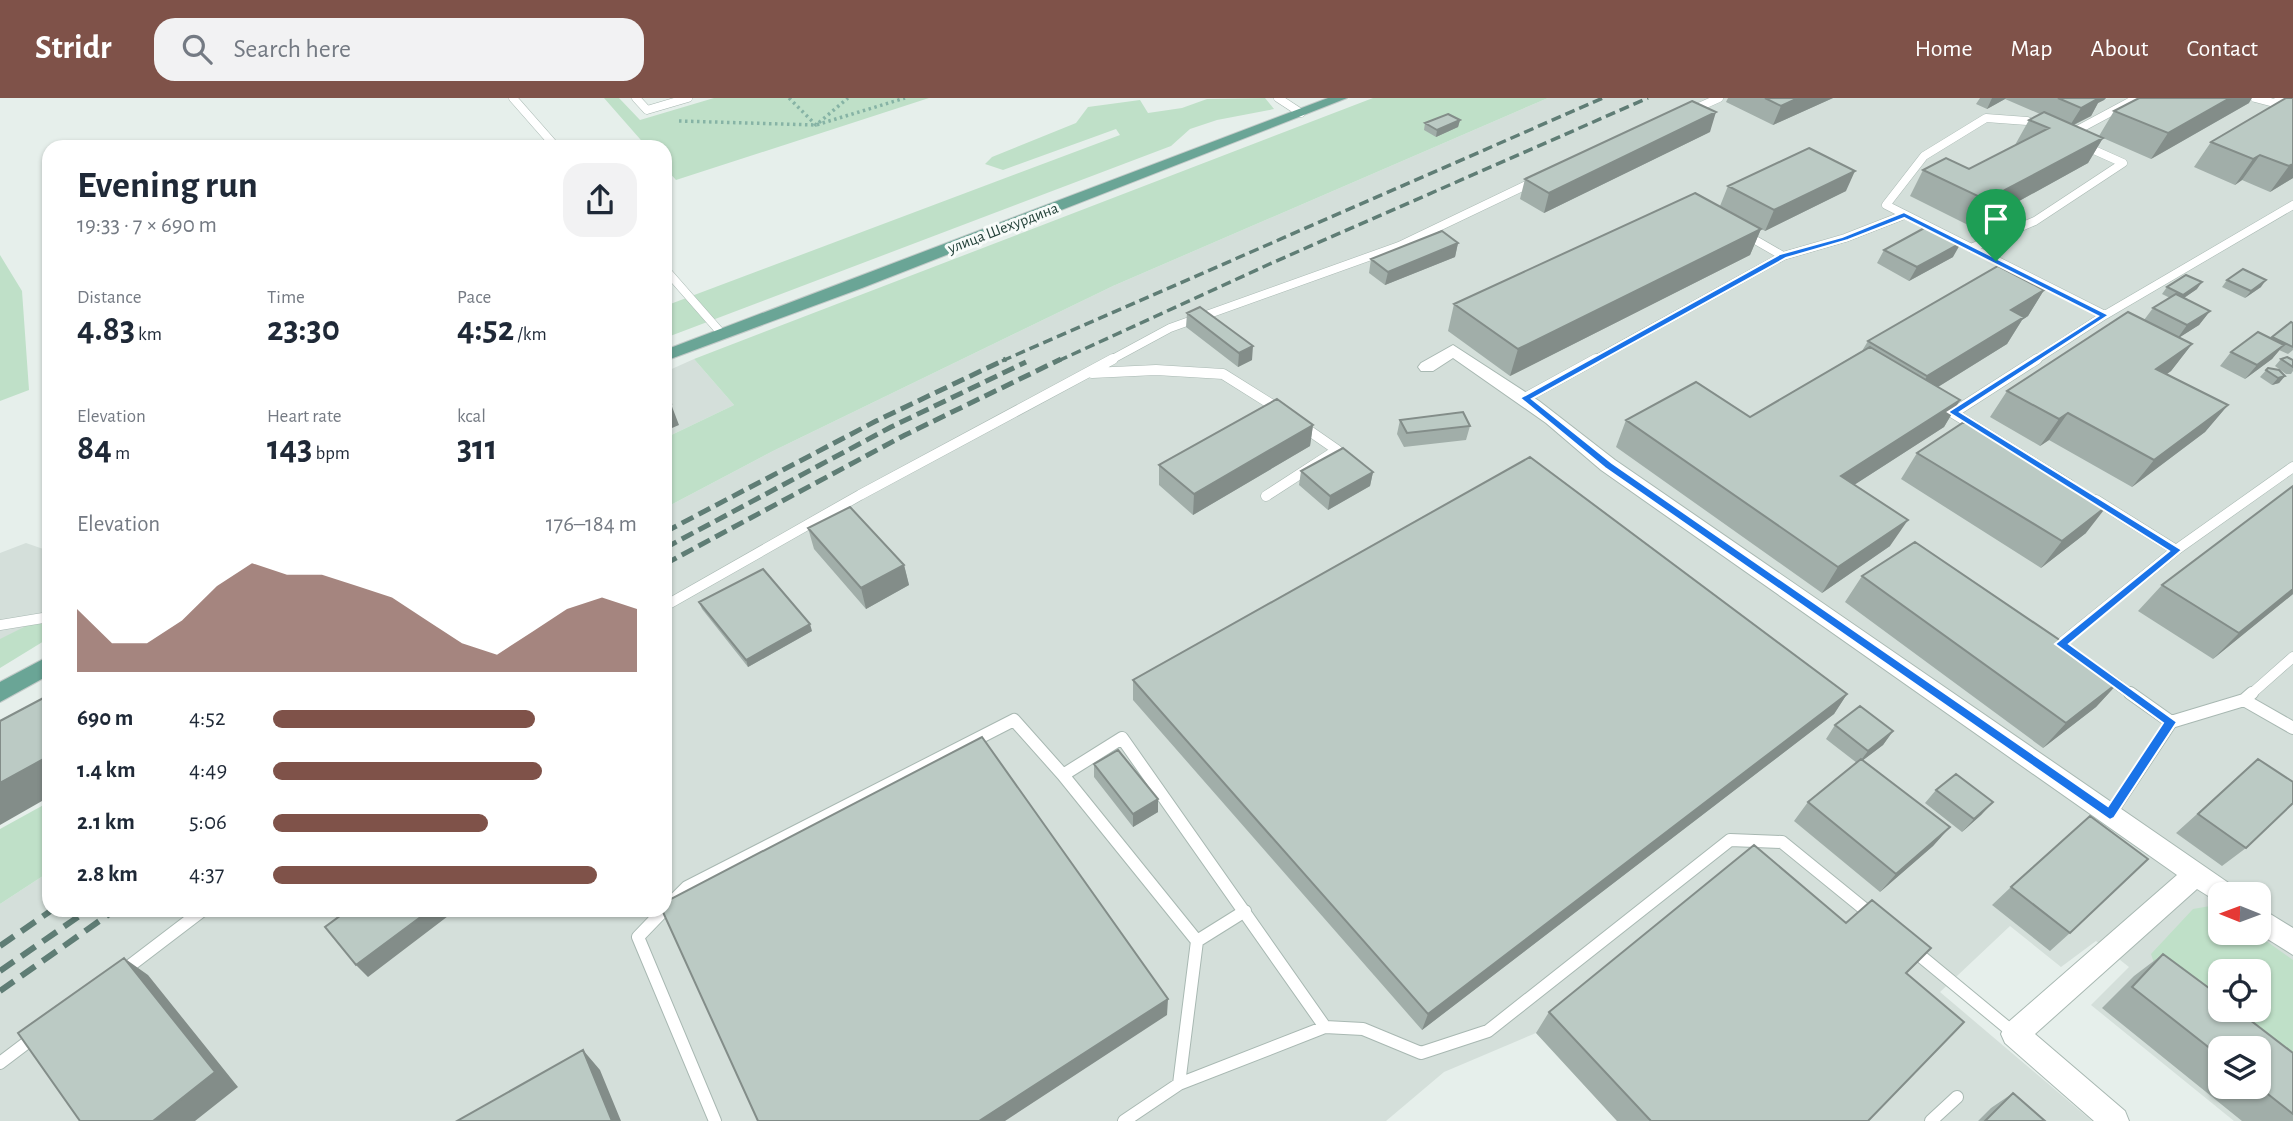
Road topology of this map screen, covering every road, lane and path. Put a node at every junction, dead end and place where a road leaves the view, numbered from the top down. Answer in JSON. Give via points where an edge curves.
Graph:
{"nodes":[{"id":1,"x":513,"y":98,"type":"edge"},
{"id":2,"x":636,"y":98,"type":"edge"},
{"id":3,"x":688,"y":98,"type":"edge"},
{"id":4,"x":789,"y":98,"type":"edge"},
{"id":5,"x":848,"y":98,"type":"edge"},
{"id":6,"x":905,"y":98,"type":"edge"},
{"id":7,"x":1278,"y":98,"type":"edge"},
{"id":8,"x":1340,"y":98,"type":"edge"},
{"id":9,"x":1719,"y":98,"type":"edge"},
{"id":10,"x":2137,"y":98,"type":"edge"},
{"id":11,"x":2255,"y":98,"type":"edge"},
{"id":12,"x":2284,"y":98,"type":"edge"},
{"id":13,"x":1301,"y":113,"type":"junction"},
{"id":14,"x":1680,"y":115,"type":"edge"},
{"id":15,"x":668,"y":120,"type":"dead end"},
{"id":16,"x":816,"y":125,"type":"junction"},
{"id":17,"x":2065,"y":136,"type":"junction"},
{"id":18,"x":550,"y":140,"type":"edge"},
{"id":19,"x":1549,"y":174,"type":"edge"},
{"id":20,"x":2293,"y":205,"type":"edge"},
{"id":21,"x":1904,"y":215,"type":"junction"},
{"id":22,"x":1736,"y":230,"type":"edge"},
{"id":23,"x":1971,"y":248,"type":"junction"},
{"id":24,"x":1783,"y":256,"type":"junction"},
{"id":25,"x":672,"y":277,"type":"edge"},
{"id":26,"x":2105,"y":315,"type":"junction"},
{"id":27,"x":722,"y":334,"type":"junction"},
{"id":28,"x":672,"y":353,"type":"edge"},
{"id":29,"x":1427,"y":367,"type":"dead end"},
{"id":30,"x":1090,"y":374,"type":"junction"},
{"id":31,"x":1525,"y":398,"type":"junction"},
{"id":32,"x":2293,"y":467,"type":"edge"},
{"id":33,"x":1266,"y":496,"type":"dead end"},
{"id":34,"x":2176,"y":550,"type":"junction"},
{"id":35,"x":672,"y":602,"type":"edge"},
{"id":36,"x":42,"y":618,"type":"edge"},
{"id":37,"x":0,"y":625,"type":"edge"},
{"id":38,"x":2049,"y":637,"type":"edge"},
{"id":39,"x":2060,"y":644,"type":"junction"},
{"id":40,"x":2293,"y":657,"type":"edge"},
{"id":41,"x":2082,"y":660,"type":"edge"},
{"id":42,"x":2093,"y":667,"type":"edge"},
{"id":43,"x":42,"y":669,"type":"edge"},
{"id":44,"x":0,"y":693,"type":"edge"},
{"id":45,"x":2244,"y":700,"type":"junction"},
{"id":46,"x":2171,"y":722,"type":"junction"},
{"id":47,"x":2293,"y":728,"type":"edge"},
{"id":48,"x":1063,"y":775,"type":"junction"},
{"id":49,"x":2110,"y":814,"type":"junction"},
{"id":50,"x":2196,"y":874,"type":"junction"},
{"id":51,"x":2208,"y":883,"type":"edge"},
{"id":52,"x":672,"y":903,"type":"edge"},
{"id":53,"x":1245,"y":911,"type":"junction"},
{"id":54,"x":195,"y":917,"type":"edge"},
{"id":55,"x":658,"y":917,"type":"edge"},
{"id":56,"x":2272,"y":928,"type":"edge"},
{"id":57,"x":1197,"y":941,"type":"junction"},
{"id":58,"x":2293,"y":943,"type":"edge"},
{"id":59,"x":107,"y":982,"type":"edge"},
{"id":60,"x":54,"y":1023,"type":"edge"},
{"id":61,"x":1325,"y":1027,"type":"junction"},
{"id":62,"x":2015,"y":1034,"type":"junction"},
{"id":63,"x":0,"y":1063,"type":"edge"},
{"id":64,"x":1179,"y":1084,"type":"junction"},
{"id":65,"x":1957,"y":1097,"type":"dead end"},
{"id":66,"x":715,"y":1121,"type":"edge"},
{"id":67,"x":1124,"y":1121,"type":"edge"},
{"id":68,"x":1931,"y":1121,"type":"edge"},
{"id":69,"x":2115,"y":1121,"type":"edge"}],
"edges":[{"from":1,"to":18,"type":"lane"},
{"from":2,"to":3,"type":"lane","via":[[647,110]]},
{"from":4,"to":16,"type":"path"},
{"from":5,"to":16,"type":"path"},
{"from":6,"to":16,"type":"path"},
{"from":7,"to":13,"type":"lane"},
{"from":8,"to":13,"type":"main road","name":"улица Шехурдина"},
{"from":9,"to":14,"type":"lane"},
{"from":10,"to":17,"type":"lane"},
{"from":11,"to":12,"type":"lane","via":[[2274,103]]},
{"from":13,"to":27,"type":"main road","name":"улица Шехурдина"},
{"from":15,"to":16,"type":"path"},
{"from":17,"to":21,"type":"lane","via":[[2027,121],[1986,118],[1924,156],[1886,205]]},
{"from":17,"to":23,"type":"lane","via":[[2123,163],[2035,221]]},
{"from":19,"to":30,"type":"lane","via":[[1399,246],[1170,328]]},
{"from":20,"to":26,"type":"lane"},
{"from":21,"to":23,"type":"lane"},
{"from":21,"to":24,"type":"lane"},
{"from":22,"to":24,"type":"lane"},
{"from":23,"to":26,"type":"lane"},
{"from":24,"to":31,"type":"lane"},
{"from":25,"to":27,"type":"lane"},
{"from":26,"to":34,"type":"lane","via":[[1953,412]]},
{"from":27,"to":28,"type":"main road","name":"улица Шехурдина"},
{"from":29,"to":31,"type":"street","via":[[1454,350]]},
{"from":30,"to":33,"type":"lane","via":[[1156,370],[1223,374],[1337,450]]},
{"from":30,"to":35,"type":"lane","via":[[860,495]]},
{"from":31,"to":49,"type":"street","via":[[1608,465]]},
{"from":32,"to":34,"type":"lane"},
{"from":34,"to":39,"type":"lane"},
{"from":36,"to":37,"type":"lane"},
{"from":38,"to":39,"type":"lane"},
{"from":39,"to":41,"type":"lane"},
{"from":40,"to":45,"type":"lane"},
{"from":42,"to":46,"type":"lane"},
{"from":43,"to":44,"type":"main road"},
{"from":45,"to":46,"type":"lane"},
{"from":45,"to":47,"type":"lane"},
{"from":46,"to":49,"type":"lane"},
{"from":48,"to":52,"type":"lane","via":[[1014,720],[687,887]]},
{"from":48,"to":53,"type":"lane","via":[[1122,738]]},
{"from":48,"to":57,"type":"lane"},
{"from":49,"to":50,"type":"street"},
{"from":50,"to":51,"type":"street"},
{"from":50,"to":62,"type":"street"},
{"from":53,"to":57,"type":"lane"},
{"from":53,"to":61,"type":"lane"},
{"from":54,"to":59,"type":"lane"},
{"from":55,"to":66,"type":"lane","via":[[638,937]]},
{"from":56,"to":58,"type":"street"},
{"from":57,"to":64,"type":"lane"},
{"from":60,"to":63,"type":"lane"},
{"from":61,"to":62,"type":"lane","via":[[1363,1029],[1421,1053],[1488,1031],[1730,840],[1782,842]]},
{"from":61,"to":64,"type":"lane"},
{"from":62,"to":69,"type":"street"},
{"from":64,"to":67,"type":"lane"},
{"from":65,"to":68,"type":"lane"}]}
